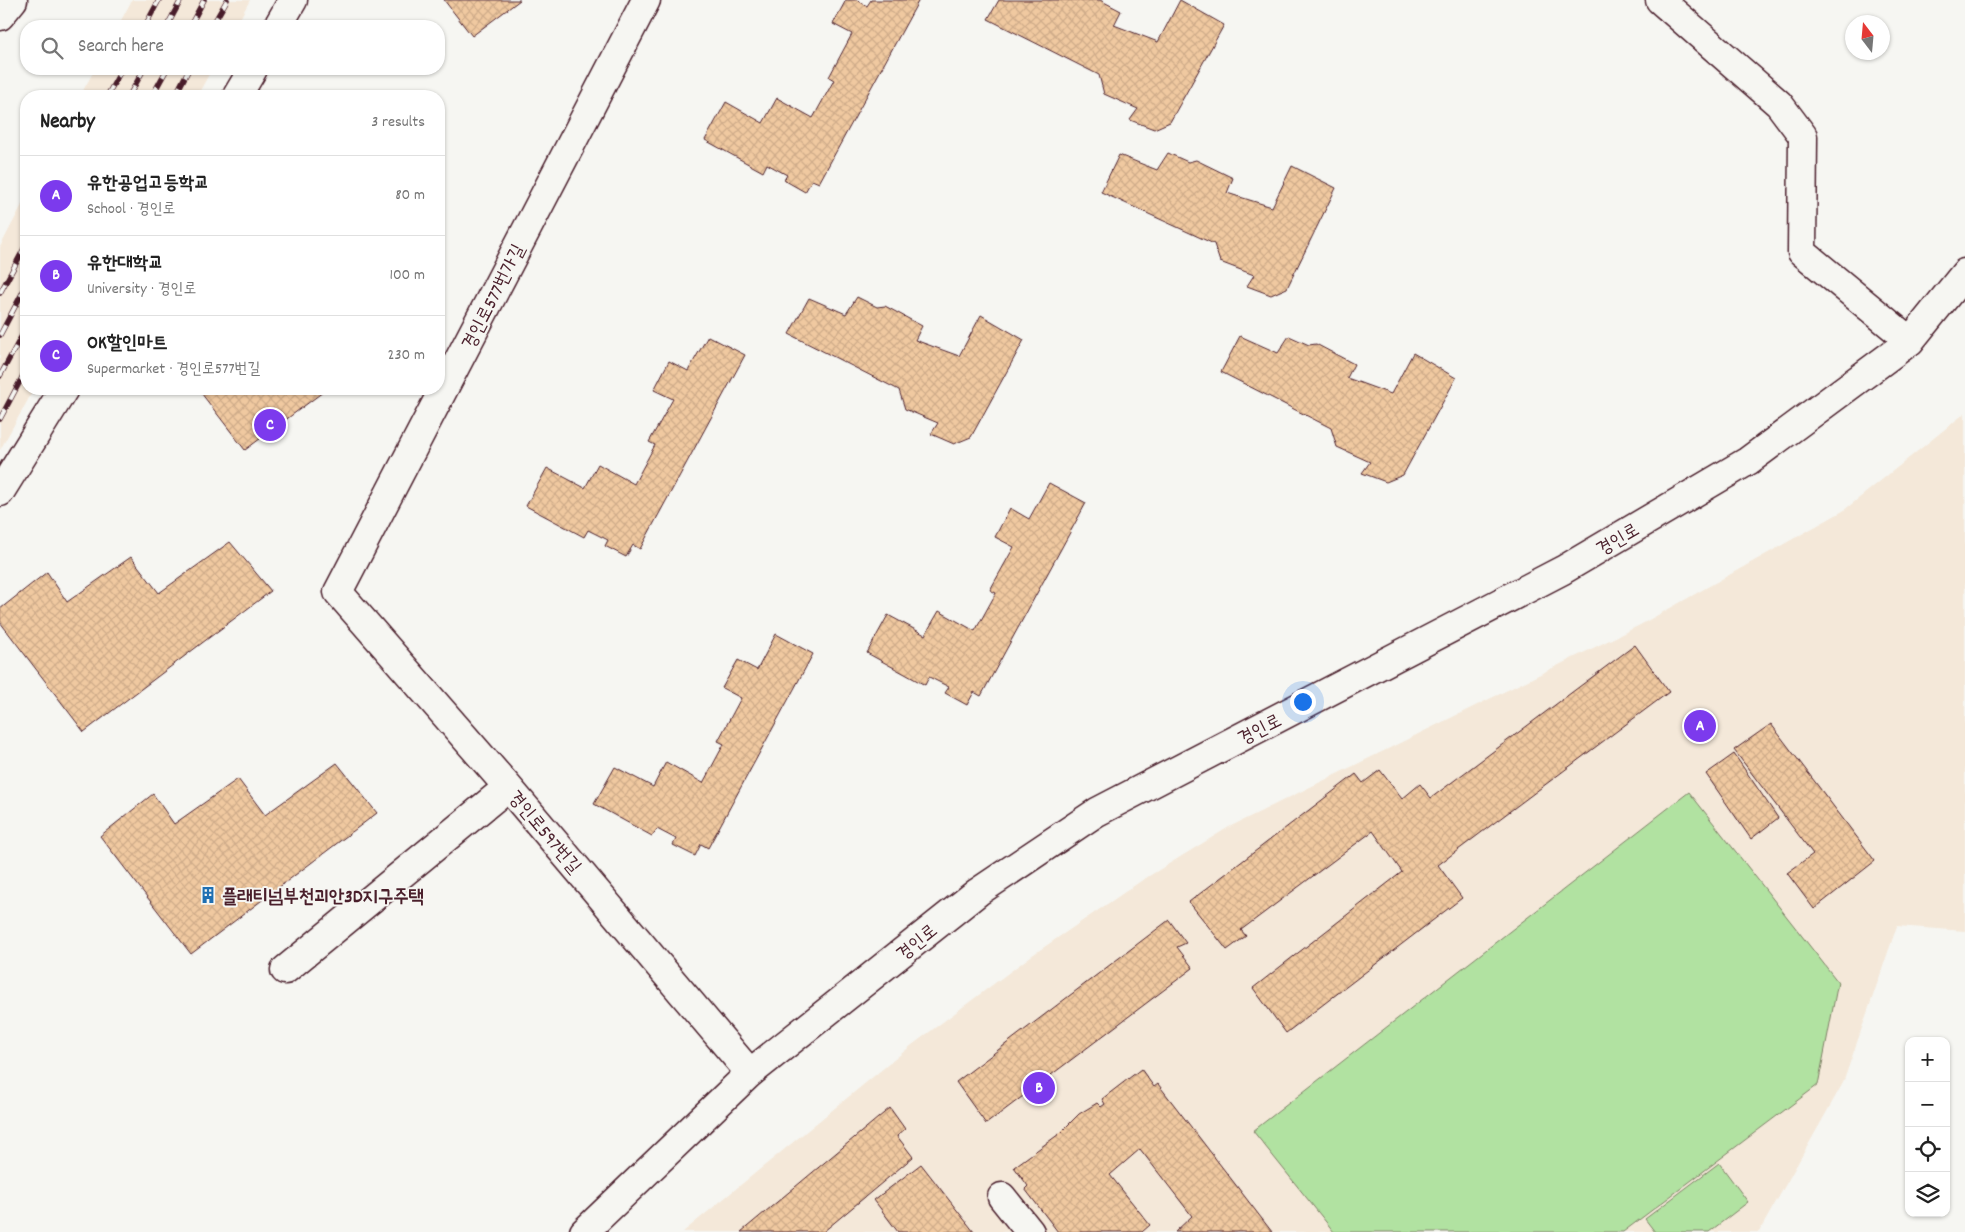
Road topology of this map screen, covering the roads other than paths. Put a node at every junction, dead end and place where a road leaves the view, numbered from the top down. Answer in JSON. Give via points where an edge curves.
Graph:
{"nodes":[{"id":1,"x":13,"y":0,"type":"edge"},
{"id":2,"x":293,"y":0,"type":"edge"},
{"id":3,"x":646,"y":0,"type":"edge"},
{"id":4,"x":1660,"y":0,"type":"edge"},
{"id":5,"x":0,"y":16,"type":"edge"},
{"id":6,"x":281,"y":20,"type":"edge"},
{"id":7,"x":249,"y":75,"type":"edge"},
{"id":8,"x":241,"y":90,"type":"edge"},
{"id":9,"x":1965,"y":273,"type":"edge"},
{"id":10,"x":1910,"y":341,"type":"junction"},
{"id":11,"x":445,"y":386,"type":"edge"},
{"id":12,"x":60,"y":395,"type":"edge"},
{"id":13,"x":440,"y":395,"type":"edge"},
{"id":14,"x":0,"y":492,"type":"edge"},
{"id":15,"x":338,"y":592,"type":"joint"},
{"id":16,"x":508,"y":787,"type":"junction"},
{"id":17,"x":285,"y":970,"type":"dead end"},
{"id":18,"x":750,"y":1073,"type":"junction"},
{"id":19,"x":1002,"y":1197,"type":"dead end"},
{"id":20,"x":584,"y":1232,"type":"edge"},
{"id":21,"x":1030,"y":1232,"type":"edge"}],
"edges":[{"from":1,"to":5,"type":"main road"},
{"from":2,"to":6,"type":"main road"},
{"from":3,"to":11,"type":"main road","name":"경인로577번가길"},
{"from":4,"to":10,"type":"main road","via":[[1778,104],[1802,136],[1802,252]]},
{"from":7,"to":8,"type":"main road"},
{"from":9,"to":10,"type":"main road","name":"경인로"},
{"from":10,"to":18,"type":"main road","name":"경인로","via":[[1748,462],[1563,570],[1097,812],[978,892]]},
{"from":12,"to":14,"type":"main road"},
{"from":13,"to":15,"type":"main road","name":"경인로577번가길"},
{"from":15,"to":16,"type":"main road","name":"경인로597번길"},
{"from":16,"to":17,"type":"main road"},
{"from":16,"to":18,"type":"main road","name":"경인로597번길"},
{"from":18,"to":20,"type":"main road","name":"경인로"},
{"from":19,"to":21,"type":"main road"}]}
